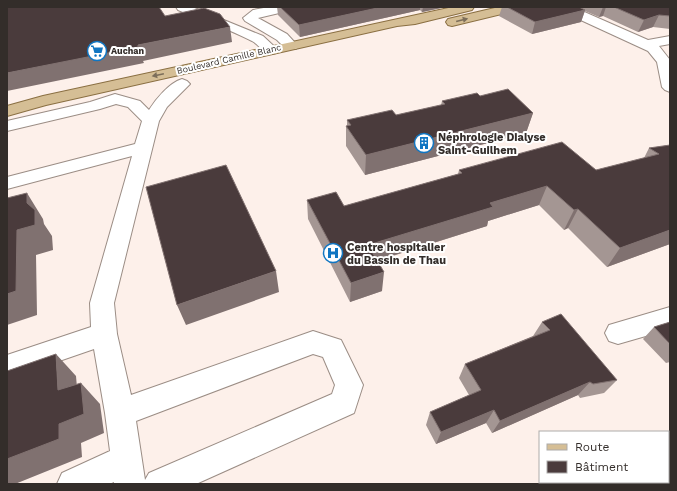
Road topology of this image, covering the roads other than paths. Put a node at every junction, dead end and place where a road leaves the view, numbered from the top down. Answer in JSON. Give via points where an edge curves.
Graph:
{"nodes":[{"id":1,"x":182,"y":7,"type":"edge"},
{"id":2,"x":210,"y":7,"type":"edge"},
{"id":3,"x":288,"y":7,"type":"edge"},
{"id":4,"x":468,"y":7,"type":"edge"},
{"id":5,"x":514,"y":7,"type":"edge"},
{"id":6,"x":563,"y":7,"type":"edge"},
{"id":7,"x":249,"y":18,"type":"junction"},
{"id":8,"x":397,"y":35,"type":"dead end"},
{"id":9,"x":670,"y":40,"type":"edge"},
{"id":10,"x":646,"y":44,"type":"junction"},
{"id":11,"x":271,"y":50,"type":"junction"},
{"id":12,"x":293,"y":53,"type":"junction"},
{"id":13,"x":182,"y":84,"type":"junction"},
{"id":14,"x":670,"y":87,"type":"edge"},
{"id":15,"x":115,"y":99,"type":"junction"},
{"id":16,"x":43,"y":101,"type":"junction"},
{"id":17,"x":7,"y":106,"type":"edge"},
{"id":18,"x":7,"y":111,"type":"edge"},
{"id":19,"x":7,"y":118,"type":"edge"},
{"id":20,"x":150,"y":120,"type":"junction"},
{"id":21,"x":7,"y":126,"type":"edge"},
{"id":22,"x":143,"y":148,"type":"junction"},
{"id":23,"x":7,"y":183,"type":"edge"},
{"id":24,"x":670,"y":318,"type":"edge"},
{"id":25,"x":618,"y":333,"type":"dead end"},
{"id":26,"x":104,"y":334,"type":"junction"},
{"id":27,"x":7,"y":367,"type":"edge"},
{"id":28,"x":120,"y":413,"type":"junction"},
{"id":29,"x":128,"y":472,"type":"edge"},
{"id":30,"x":73,"y":484,"type":"edge"},
{"id":31,"x":160,"y":484,"type":"edge"}],
"edges":[{"from":1,"to":11,"type":"street","via":[[258,39]]},
{"from":2,"to":7,"type":"street","via":[[236,18]]},
{"from":3,"to":7,"type":"street","via":[[257,13]]},
{"from":4,"to":12,"type":"main road","name":"Boulevard Camille Blanc","via":[[397,22]]},
{"from":8,"to":5,"type":"main road","one_way":true},
{"from":6,"to":10,"type":"street"},
{"from":7,"to":12,"type":"street","via":[[282,37]]},
{"from":9,"to":10,"type":"street"},
{"from":10,"to":14,"type":"street","via":[[661,54]]},
{"from":11,"to":12,"type":"main road","name":"Boulevard Camille Blanc"},
{"from":11,"to":16,"type":"main road","name":"Boulevard Camille Blanc","one_way":true},
{"from":12,"to":13,"type":"main road","name":"Boulevard Camille Blanc"},
{"from":13,"to":15,"type":"main road","name":"Boulevard Camille Blanc"},
{"from":13,"to":20,"type":"street","via":[[165,100]]},
{"from":15,"to":19,"type":"main road","name":"Boulevard Camille Blanc"},
{"from":15,"to":20,"type":"street","via":[[134,104]]},
{"from":15,"to":21,"type":"street","name":"Boulevard Camille Blanc"},
{"from":16,"to":17,"type":"street","name":"Boulevard Camille Blanc"},
{"from":16,"to":18,"type":"main road","name":"Boulevard Camille Blanc"},
{"from":20,"to":22,"type":"street"},
{"from":22,"to":23,"type":"street"},
{"from":22,"to":26,"type":"street","via":[[102,302]]},
{"from":24,"to":25,"type":"street"},
{"from":26,"to":27,"type":"street"},
{"from":26,"to":28,"type":"street"},
{"from":28,"to":29,"type":"street"},
{"from":28,"to":31,"type":"street","via":[[313,342],[332,348],[349,385],[344,403]]},
{"from":29,"to":30,"type":"street"}]}
